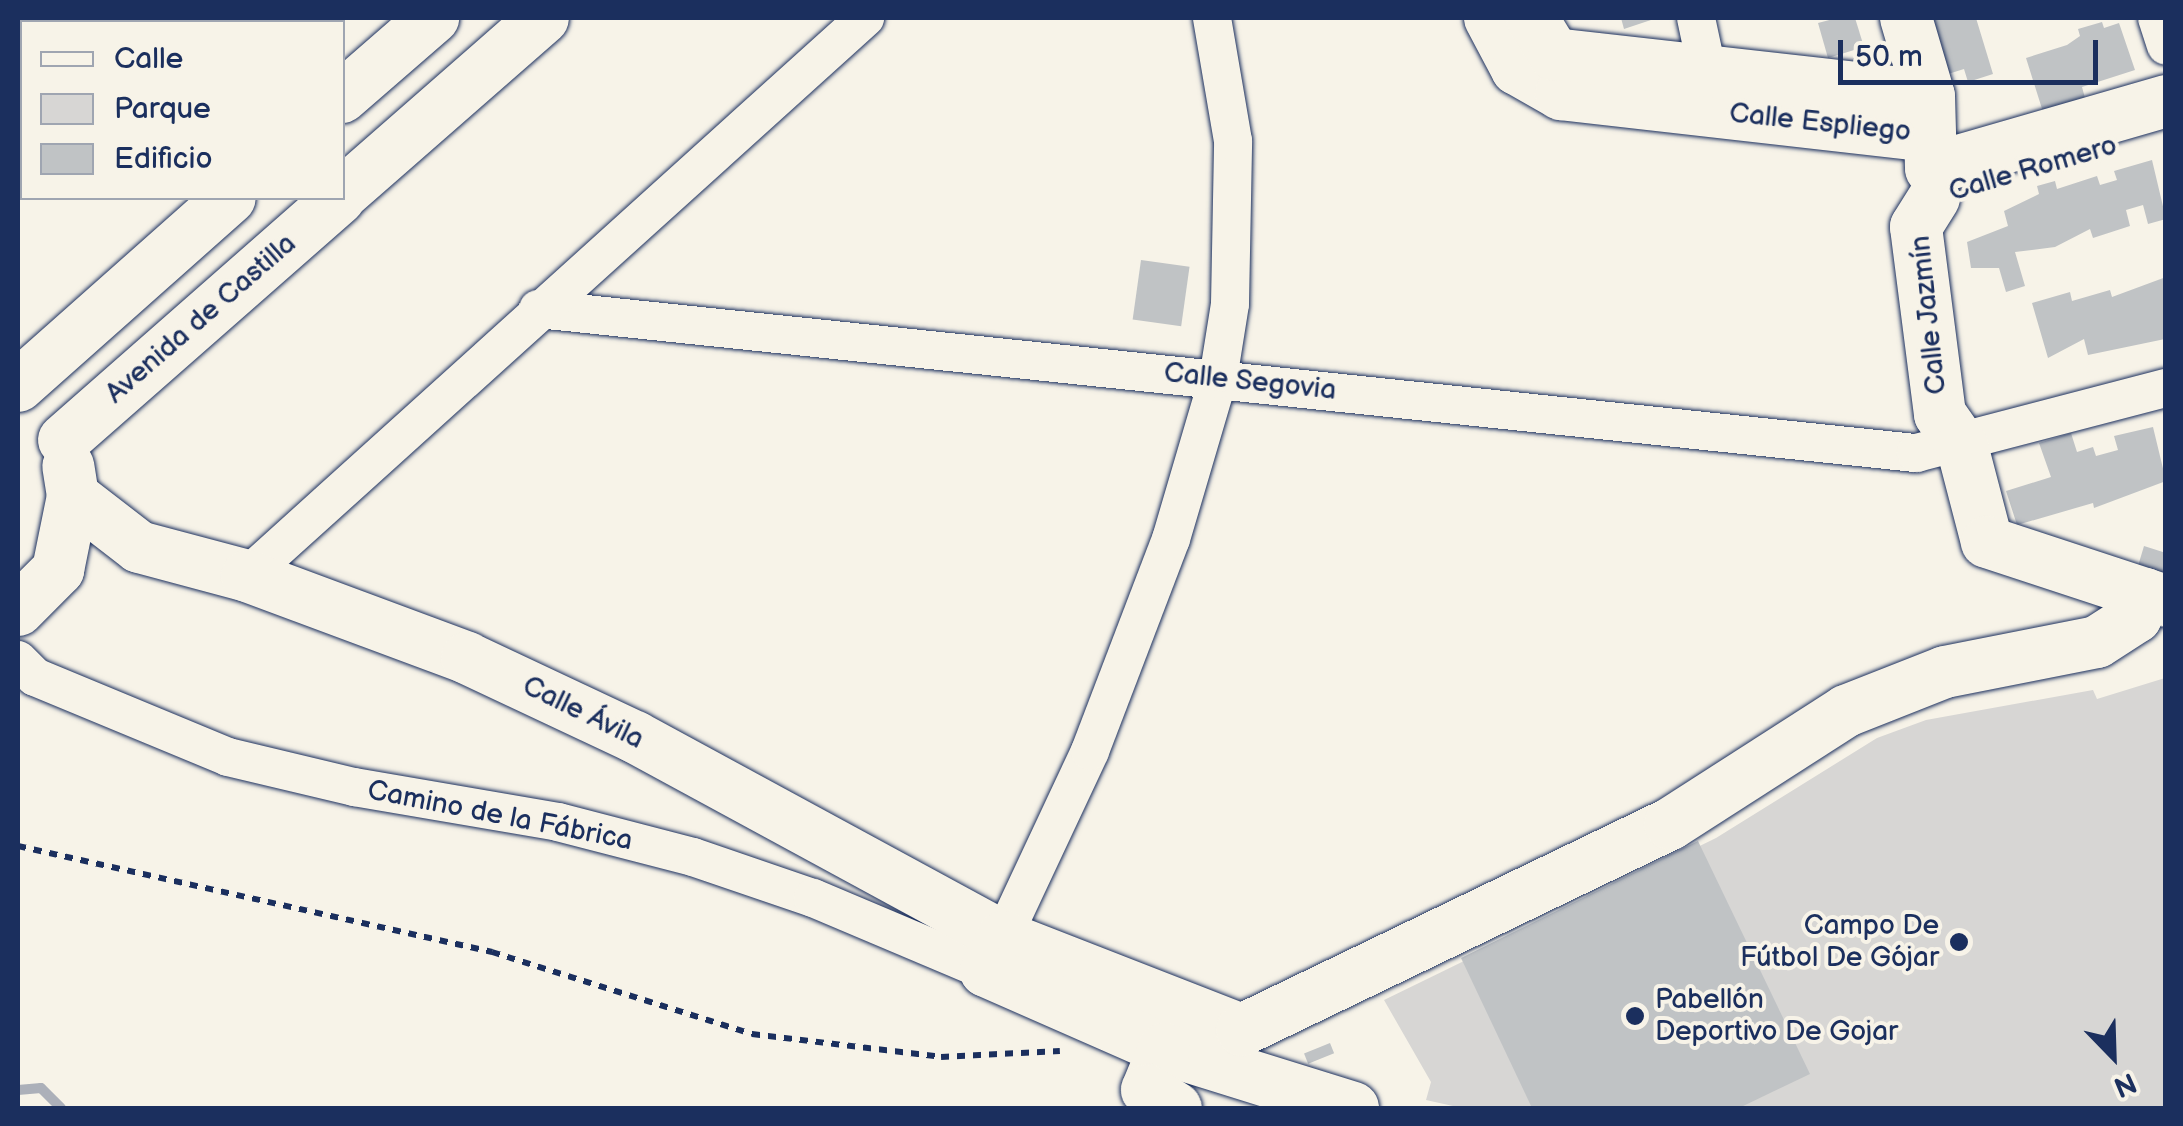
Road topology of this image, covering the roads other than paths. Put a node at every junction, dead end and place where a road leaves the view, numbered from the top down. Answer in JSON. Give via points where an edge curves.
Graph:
{"nodes":[{"id":1,"x":432,"y":18,"type":"edge"},
{"id":2,"x":543,"y":18,"type":"edge"},
{"id":3,"x":865,"y":18,"type":"edge"},
{"id":4,"x":1212,"y":18,"type":"edge"},
{"id":5,"x":1490,"y":18,"type":"edge"},
{"id":6,"x":1532,"y":18,"type":"edge"},
{"id":7,"x":1696,"y":18,"type":"edge"},
{"id":8,"x":1906,"y":18,"type":"edge"},
{"id":9,"x":2157,"y":18,"type":"edge"},
{"id":10,"x":2166,"y":46,"type":"edge"},
{"id":11,"x":1712,"y":94,"type":"junction"},
{"id":12,"x":345,"y":95,"type":"edge"},
{"id":13,"x":2166,"y":100,"type":"edge"},
{"id":14,"x":2166,"y":131,"type":"edge"},
{"id":15,"x":1930,"y":150,"type":"junction"},
{"id":16,"x":345,"y":192,"type":"edge"},
{"id":17,"x":228,"y":200,"type":"edge"},
{"id":18,"x":336,"y":200,"type":"edge"},
{"id":19,"x":538,"y":309,"type":"junction"},
{"id":20,"x":1218,"y":379,"type":"junction"},
{"id":21,"x":18,"y":388,"type":"edge"},
{"id":22,"x":2166,"y":388,"type":"edge"},
{"id":23,"x":64,"y":440,"type":"junction"},
{"id":24,"x":1962,"y":446,"type":"junction"},
{"id":25,"x":73,"y":496,"type":"junction"},
{"id":26,"x":139,"y":547,"type":"junction"},
{"id":27,"x":58,"y":570,"type":"junction"},
{"id":28,"x":247,"y":576,"type":"junction"},
{"id":29,"x":2155,"y":598,"type":"edge"},
{"id":30,"x":18,"y":610,"type":"edge"},
{"id":31,"x":18,"y":660,"type":"edge"},
{"id":32,"x":995,"y":954,"type":"junction"},
{"id":33,"x":1164,"y":1049,"type":"junction"},
{"id":34,"x":1230,"y":1079,"type":"edge"},
{"id":35,"x":1176,"y":1108,"type":"edge"},
{"id":36,"x":1292,"y":1108,"type":"edge"},
{"id":37,"x":1352,"y":1108,"type":"edge"}],
"edges":[{"from":1,"to":12,"type":"street"},
{"from":2,"to":16,"type":"street","name":"Avenida de Castilla"},
{"from":3,"to":19,"type":"street"},
{"from":4,"to":20,"type":"street","via":[[1234,141],[1230,304]]},
{"from":5,"to":11,"type":"street","name":"Calle Espliego","via":[[1517,69],[1561,94]]},
{"from":6,"to":11,"type":"street","name":"Calle Espliego","via":[[1554,54]]},
{"from":7,"to":11,"type":"street"},
{"from":8,"to":15,"type":"street"},
{"from":9,"to":10,"type":"street"},
{"from":11,"to":15,"type":"street","name":"Calle Espliego"},
{"from":13,"to":15,"type":"street","name":"Calle Romero"},
{"from":14,"to":15,"type":"street","name":"Calle Romero"},
{"from":15,"to":24,"type":"street","name":"Calle Jazmín","via":[[1916,227],[1940,414]]},
{"from":17,"to":21,"type":"street"},
{"from":18,"to":23,"type":"street","name":"Avenida de Castilla"},
{"from":19,"to":20,"type":"street","name":"Calle Segovia"},
{"from":19,"to":28,"type":"street"},
{"from":20,"to":24,"type":"street","name":"Calle Segovia","via":[[1916,453]]},
{"from":20,"to":32,"type":"street","via":[[1170,539],[1090,751]]},
{"from":21,"to":23,"type":"street"},
{"from":22,"to":24,"type":"street","name":"Calle Segovia"},
{"from":23,"to":25,"type":"street"},
{"from":24,"to":29,"type":"street","name":"Calle Jazmín","via":[[1987,542]]},
{"from":25,"to":26,"type":"street","name":"Calle Ávila"},
{"from":25,"to":27,"type":"street"},
{"from":26,"to":27,"type":"street"},
{"from":26,"to":28,"type":"street","name":"Calle Ávila"},
{"from":27,"to":30,"type":"street"},
{"from":28,"to":32,"type":"street","name":"Calle Ávila","via":[[467,658],[635,736]]},
{"from":29,"to":34,"type":"street","via":[[2098,642],[1944,672],[1846,711],[1670,824]]},
{"from":31,"to":32,"type":"street","name":"Camino de la Fábrica","via":[[35,676],[228,757],[354,787],[558,822],[693,857]]},
{"from":32,"to":33,"type":"street","name":"Camino de la Fábrica","via":[[1094,1018]]},
{"from":32,"to":34,"type":"street","name":"Camino de la Fábrica"},
{"from":33,"to":34,"type":"street","name":"Camino de la Fábrica"},
{"from":33,"to":35,"type":"street","via":[[1147,1090]]},
{"from":34,"to":36,"type":"street","via":[[1250,1095]]},
{"from":34,"to":37,"type":"street"}]}
